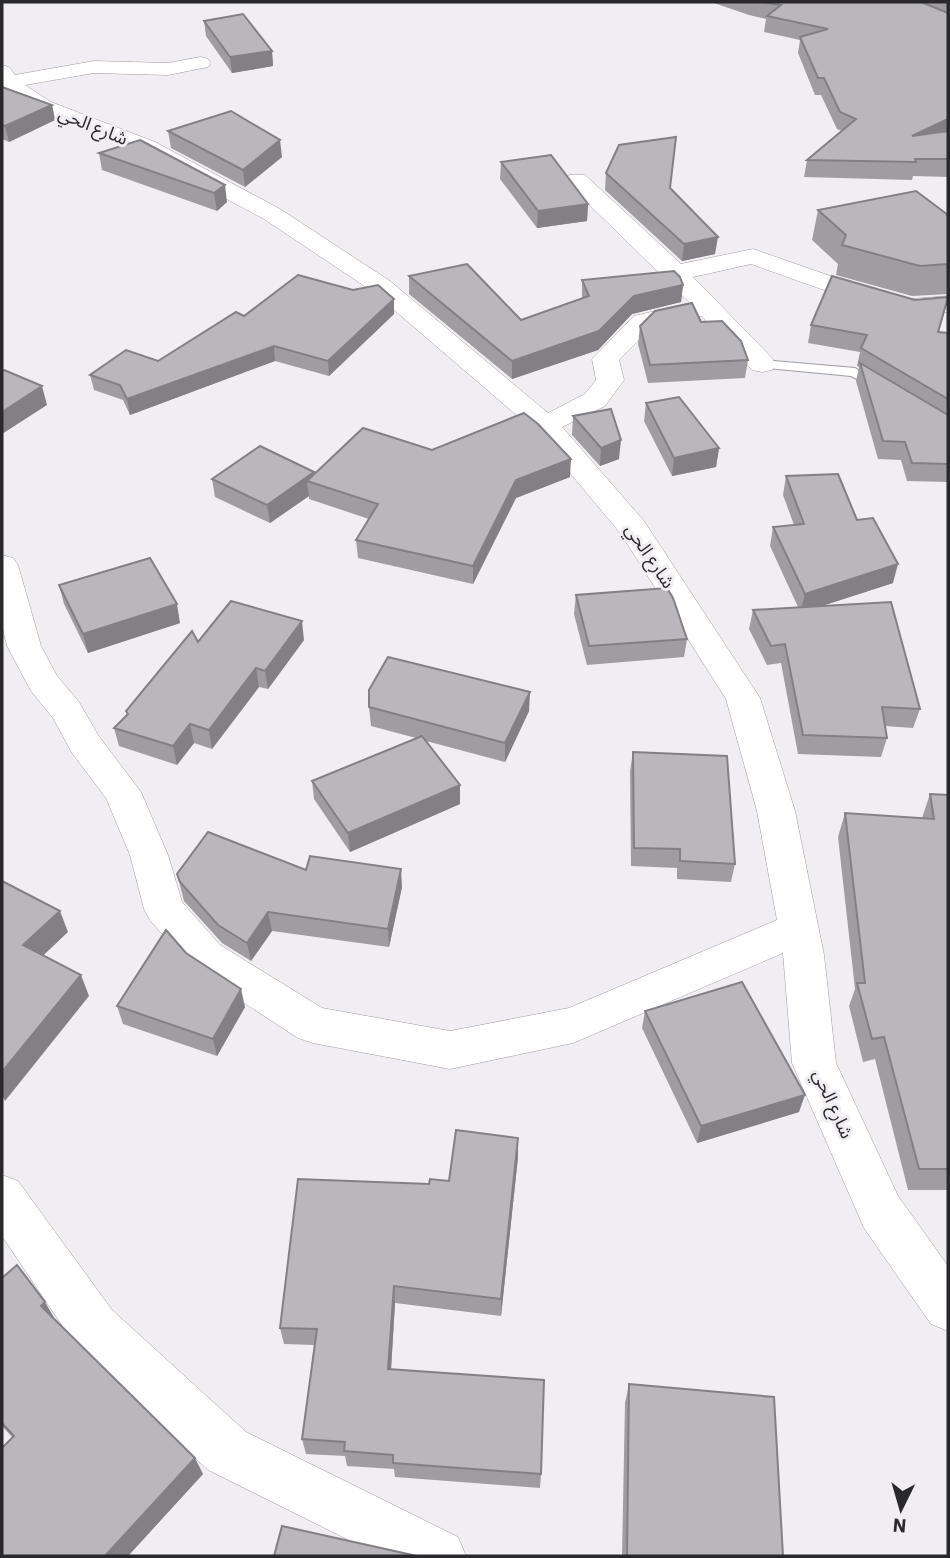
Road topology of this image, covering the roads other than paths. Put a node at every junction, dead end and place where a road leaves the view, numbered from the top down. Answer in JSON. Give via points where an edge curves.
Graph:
{"nodes":[{"id":1,"x":201,"y":63,"type":"dead end"},
{"id":2,"x":7,"y":83,"type":"edge"},
{"id":3,"x":577,"y":180,"type":"dead end"},
{"id":4,"x":676,"y":273,"type":"junction"},
{"id":5,"x":948,"y":304,"type":"edge"},
{"id":6,"x":708,"y":307,"type":"junction"},
{"id":7,"x":762,"y":364,"type":"joint"},
{"id":8,"x":890,"y":393,"type":"edge"},
{"id":9,"x":545,"y":425,"type":"junction"},
{"id":10,"x":2,"y":565,"type":"edge"},
{"id":11,"x":797,"y":929,"type":"junction"},
{"id":12,"x":2,"y":1197,"type":"edge"},
{"id":13,"x":948,"y":1307,"type":"edge"},
{"id":14,"x":439,"y":1556,"type":"edge"}],
"edges":[{"from":1,"to":2,"type":"street","via":[[168,69],[94,67]]},
{"from":2,"to":9,"type":"street","name":"شارع الحي","via":[[44,106],[147,147],[272,214],[380,286]]},
{"from":3,"to":4,"type":"street"},
{"from":4,"to":5,"type":"street","via":[[753,256],[911,307]]},
{"from":4,"to":6,"type":"street"},
{"from":6,"to":7,"type":"street"},
{"from":6,"to":9,"type":"street","via":[[643,321],[605,359],[610,380],[595,400]]},
{"from":7,"to":8,"type":"lane","via":[[855,372]]},
{"from":9,"to":11,"type":"street","name":"شارع الحي","via":[[633,528],[743,698],[776,811]]},
{"from":10,"to":11,"type":"street","via":[[24,646],[43,684],[122,792],[149,855],[164,909],[206,957],[313,1025],[450,1050],[573,1025]]},
{"from":11,"to":13,"type":"street","name":"شارع الحي","via":[[804,955],[814,1063],[881,1212]]},
{"from":12,"to":14,"type":"street","via":[[94,1328],[227,1451]]}]}
